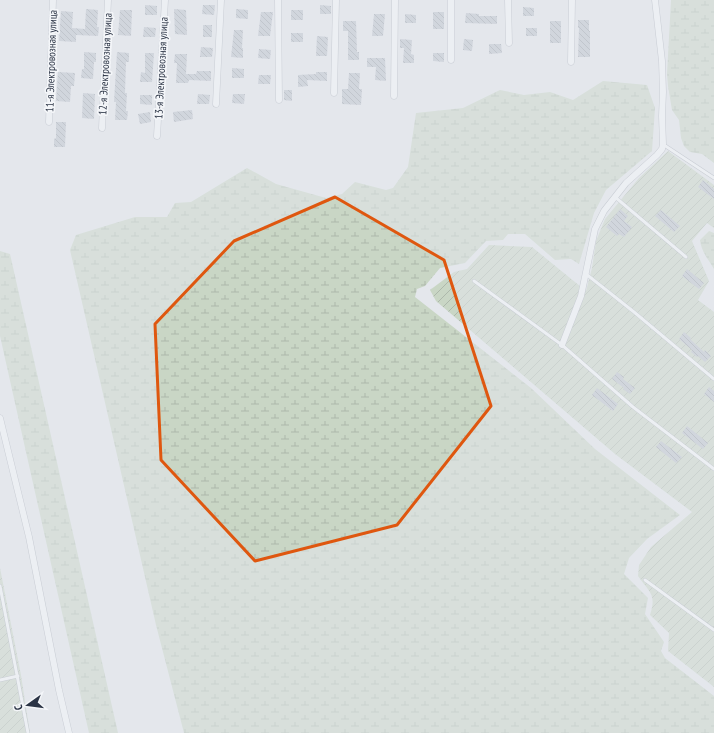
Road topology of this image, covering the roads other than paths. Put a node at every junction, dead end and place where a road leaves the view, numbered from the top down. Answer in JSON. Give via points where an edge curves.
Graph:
{"nodes":[{"id":1,"x":53,"y":0,"type":"edge"},
{"id":2,"x":108,"y":0,"type":"edge"},
{"id":3,"x":165,"y":0,"type":"edge"},
{"id":4,"x":221,"y":0,"type":"edge"},
{"id":5,"x":278,"y":0,"type":"edge"},
{"id":6,"x":336,"y":0,"type":"edge"},
{"id":7,"x":395,"y":0,"type":"edge"},
{"id":8,"x":451,"y":0,"type":"edge"},
{"id":9,"x":508,"y":0,"type":"edge"},
{"id":10,"x":572,"y":0,"type":"edge"},
{"id":11,"x":655,"y":0,"type":"edge"},
{"id":12,"x":509,"y":43,"type":"dead end"},
{"id":13,"x":451,"y":60,"type":"dead end"},
{"id":14,"x":571,"y":62,"type":"dead end"},
{"id":15,"x":334,"y":93,"type":"dead end"},
{"id":16,"x":394,"y":96,"type":"dead end"},
{"id":17,"x":279,"y":100,"type":"dead end"},
{"id":18,"x":216,"y":104,"type":"dead end"},
{"id":19,"x":49,"y":122,"type":"dead end"},
{"id":20,"x":102,"y":128,"type":"dead end"},
{"id":21,"x":157,"y":136,"type":"dead end"},
{"id":22,"x":663,"y":144,"type":"junction"},
{"id":23,"x":714,"y":178,"type":"edge"},
{"id":24,"x":615,"y":197,"type":"junction"},
{"id":25,"x":686,"y":257,"type":"dead end"},
{"id":26,"x":586,"y":274,"type":"junction"},
{"id":27,"x":474,"y":281,"type":"dead end"},
{"id":28,"x":562,"y":345,"type":"junction"},
{"id":29,"x":714,"y":379,"type":"edge"},
{"id":30,"x":0,"y":418,"type":"edge"},
{"id":31,"x":714,"y":469,"type":"edge"},
{"id":32,"x":645,"y":580,"type":"dead end"},
{"id":33,"x":0,"y":586,"type":"edge"},
{"id":34,"x":6,"y":618,"type":"junction"},
{"id":35,"x":0,"y":619,"type":"edge"},
{"id":36,"x":714,"y":630,"type":"edge"},
{"id":37,"x":18,"y":676,"type":"junction"},
{"id":38,"x":0,"y":680,"type":"edge"},
{"id":39,"x":27,"y":733,"type":"edge"},
{"id":40,"x":69,"y":733,"type":"edge"}],
"edges":[{"from":1,"to":19,"type":"street","name":"11-я Электровозная улица"},
{"from":2,"to":20,"type":"street","name":"12-я Электровозная улица"},
{"from":3,"to":21,"type":"street","name":"13-я Электровозная улица"},
{"from":4,"to":18,"type":"street"},
{"from":5,"to":17,"type":"street"},
{"from":6,"to":15,"type":"street"},
{"from":7,"to":16,"type":"street"},
{"from":8,"to":13,"type":"street"},
{"from":9,"to":12,"type":"street"},
{"from":10,"to":14,"type":"street"},
{"from":11,"to":22,"type":"street","via":[[662,61]]},
{"from":22,"to":23,"type":"lane"},
{"from":22,"to":24,"type":"street","via":[[662,150],[626,183]]},
{"from":24,"to":25,"type":"lane"},
{"from":24,"to":26,"type":"street","via":[[595,228]]},
{"from":26,"to":28,"type":"street","via":[[581,296]]},
{"from":26,"to":29,"type":"lane"},
{"from":27,"to":28,"type":"lane"},
{"from":28,"to":31,"type":"lane","via":[[633,407]]},
{"from":30,"to":40,"type":"street","via":[[29,537]]},
{"from":32,"to":36,"type":"lane"},
{"from":33,"to":34,"type":"lane"},
{"from":34,"to":35,"type":"lane"},
{"from":34,"to":37,"type":"lane"},
{"from":37,"to":38,"type":"lane"},
{"from":37,"to":39,"type":"lane"}]}
